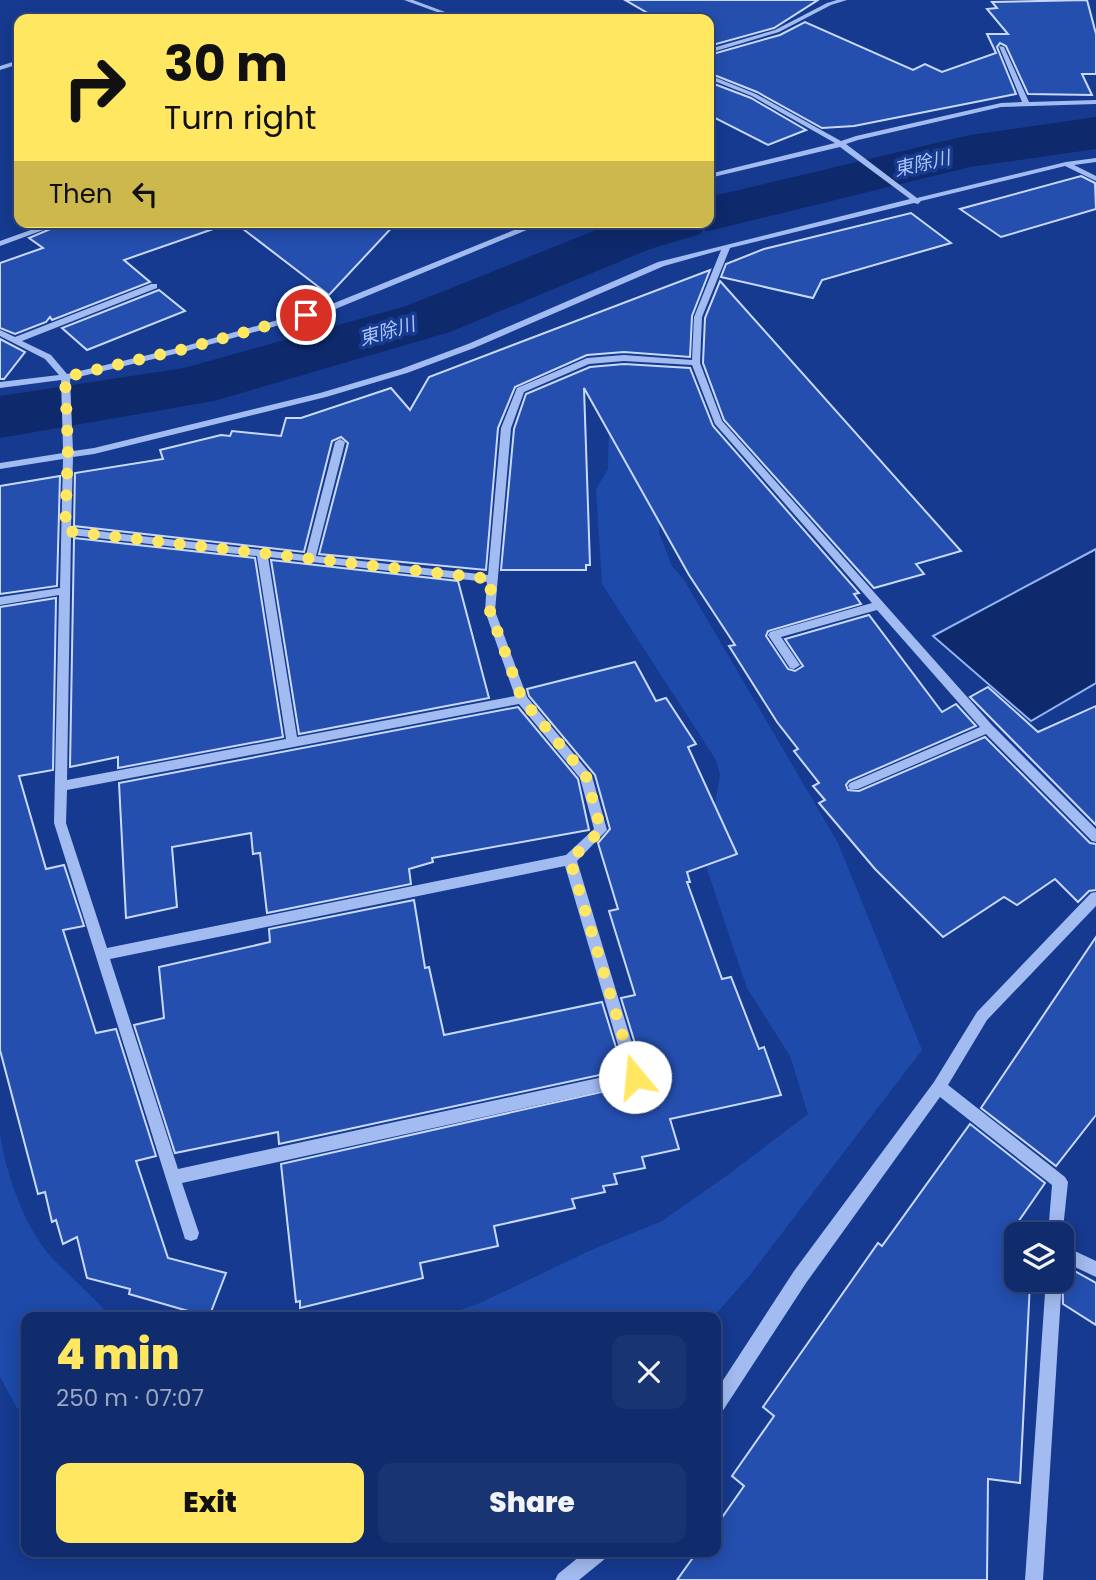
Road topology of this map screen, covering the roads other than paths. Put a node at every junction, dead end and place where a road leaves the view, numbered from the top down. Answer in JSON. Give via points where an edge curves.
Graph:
{"nodes":[{"id":1,"x":407,"y":0,"type":"edge"},
{"id":2,"x":844,"y":0,"type":"edge"},
{"id":3,"x":447,"y":14,"type":"edge"},
{"id":4,"x":1001,"y":47,"type":"dead end"},
{"id":5,"x":714,"y":49,"type":"edge"},
{"id":6,"x":714,"y":79,"type":"edge"},
{"id":7,"x":1096,"y":102,"type":"edge"},
{"id":8,"x":1026,"y":104,"type":"junction"},
{"id":9,"x":841,"y":144,"type":"junction"},
{"id":10,"x":1096,"y":160,"type":"edge"},
{"id":11,"x":1066,"y":164,"type":"junction"},
{"id":12,"x":714,"y":175,"type":"edge"},
{"id":13,"x":1096,"y":179,"type":"edge"},
{"id":14,"x":918,"y":202,"type":"junction"},
{"id":15,"x":44,"y":228,"type":"edge"},
{"id":16,"x":527,"y":228,"type":"edge"},
{"id":17,"x":0,"y":244,"type":"edge"},
{"id":18,"x":727,"y":246,"type":"junction"},
{"id":19,"x":154,"y":286,"type":"dead end"},
{"id":20,"x":0,"y":332,"type":"edge"},
{"id":21,"x":16,"y":340,"type":"junction"},
{"id":22,"x":696,"y":363,"type":"junction"},
{"id":23,"x":65,"y":377,"type":"junction"},
{"id":24,"x":0,"y":385,"type":"edge"},
{"id":25,"x":340,"y":442,"type":"dead end"},
{"id":26,"x":68,"y":452,"type":"junction"},
{"id":27,"x":0,"y":466,"type":"edge"},
{"id":28,"x":65,"y":531,"type":"junction"},
{"id":29,"x":262,"y":554,"type":"junction"},
{"id":30,"x":310,"y":559,"type":"junction"},
{"id":31,"x":491,"y":579,"type":"junction"},
{"id":32,"x":64,"y":590,"type":"junction"},
{"id":33,"x":0,"y":601,"type":"edge"},
{"id":34,"x":880,"y":605,"type":"junction"},
{"id":35,"x":794,"y":665,"type":"dead end"},
{"id":36,"x":522,"y":699,"type":"junction"},
{"id":37,"x":988,"y":728,"type":"junction"},
{"id":38,"x":292,"y":742,"type":"junction"},
{"id":39,"x":60,"y":786,"type":"junction"},
{"id":40,"x":854,"y":786,"type":"dead end"},
{"id":41,"x":1096,"y":837,"type":"edge"},
{"id":42,"x":570,"y":860,"type":"junction"},
{"id":43,"x":1096,"y":897,"type":"edge"},
{"id":44,"x":102,"y":955,"type":"junction"},
{"id":45,"x":939,"y":1087,"type":"junction"},
{"id":46,"x":173,"y":1178,"type":"junction"},
{"id":47,"x":1057,"y":1222,"type":"edge"},
{"id":48,"x":191,"y":1233,"type":"dead end"},
{"id":49,"x":1074,"y":1259,"type":"edge"},
{"id":50,"x":1096,"y":1269,"type":"edge"},
{"id":51,"x":1053,"y":1292,"type":"edge"},
{"id":52,"x":721,"y":1398,"type":"edge"},
{"id":53,"x":594,"y":1557,"type":"edge"},
{"id":54,"x":564,"y":1580,"type":"edge"},
{"id":55,"x":1034,"y":1580,"type":"edge"}],
"edges":[{"from":1,"to":3,"type":"street"},
{"from":2,"to":5,"type":"street","via":[[777,30]]},
{"from":4,"to":8,"type":"street"},
{"from":6,"to":9,"type":"street","via":[[754,95]]},
{"from":7,"to":8,"type":"street"},
{"from":8,"to":9,"type":"street","via":[[1001,105]]},
{"from":9,"to":12,"type":"street"},
{"from":9,"to":14,"type":"street"},
{"from":10,"to":11,"type":"street"},
{"from":11,"to":13,"type":"street"},
{"from":11,"to":14,"type":"street"},
{"from":14,"to":18,"type":"street"},
{"from":15,"to":17,"type":"street"},
{"from":16,"to":23,"type":"street","via":[[330,308]]},
{"from":18,"to":22,"type":"street","via":[[698,317]]},
{"from":18,"to":26,"type":"street","via":[[660,264],[404,371],[94,451]]},
{"from":19,"to":21,"type":"street"},
{"from":20,"to":21,"type":"street"},
{"from":21,"to":23,"type":"street","via":[[48,356]]},
{"from":22,"to":31,"type":"street","via":[[624,358],[587,361],[520,390],[506,428]]},
{"from":22,"to":34,"type":"street","via":[[718,422]]},
{"from":23,"to":24,"type":"street"},
{"from":23,"to":26,"type":"street"},
{"from":25,"to":30,"type":"street"},
{"from":26,"to":27,"type":"street"},
{"from":26,"to":28,"type":"street"},
{"from":28,"to":29,"type":"street"},
{"from":28,"to":32,"type":"street"},
{"from":29,"to":30,"type":"street"},
{"from":29,"to":38,"type":"street"},
{"from":30,"to":31,"type":"street"},
{"from":31,"to":36,"type":"street","via":[[490,611]]},
{"from":32,"to":33,"type":"street"},
{"from":32,"to":39,"type":"street"},
{"from":34,"to":35,"type":"street","via":[[774,635]]},
{"from":34,"to":37,"type":"street"},
{"from":36,"to":38,"type":"street"},
{"from":36,"to":42,"type":"street","via":[[586,776],[601,830]]},
{"from":37,"to":40,"type":"street"},
{"from":37,"to":41,"type":"street"},
{"from":38,"to":39,"type":"street"},
{"from":39,"to":44,"type":"street","via":[[60,823]]},
{"from":42,"to":44,"type":"street"},
{"from":42,"to":46,"type":"street","via":[[635,1077]]},
{"from":43,"to":45,"type":"street","via":[[982,1016]]},
{"from":44,"to":46,"type":"street"},
{"from":45,"to":47,"type":"street","via":[[1060,1182]]},
{"from":45,"to":52,"type":"street","via":[[800,1277]]},
{"from":46,"to":48,"type":"street"},
{"from":49,"to":50,"type":"street"},
{"from":51,"to":55,"type":"street"},
{"from":53,"to":54,"type":"street"}]}
